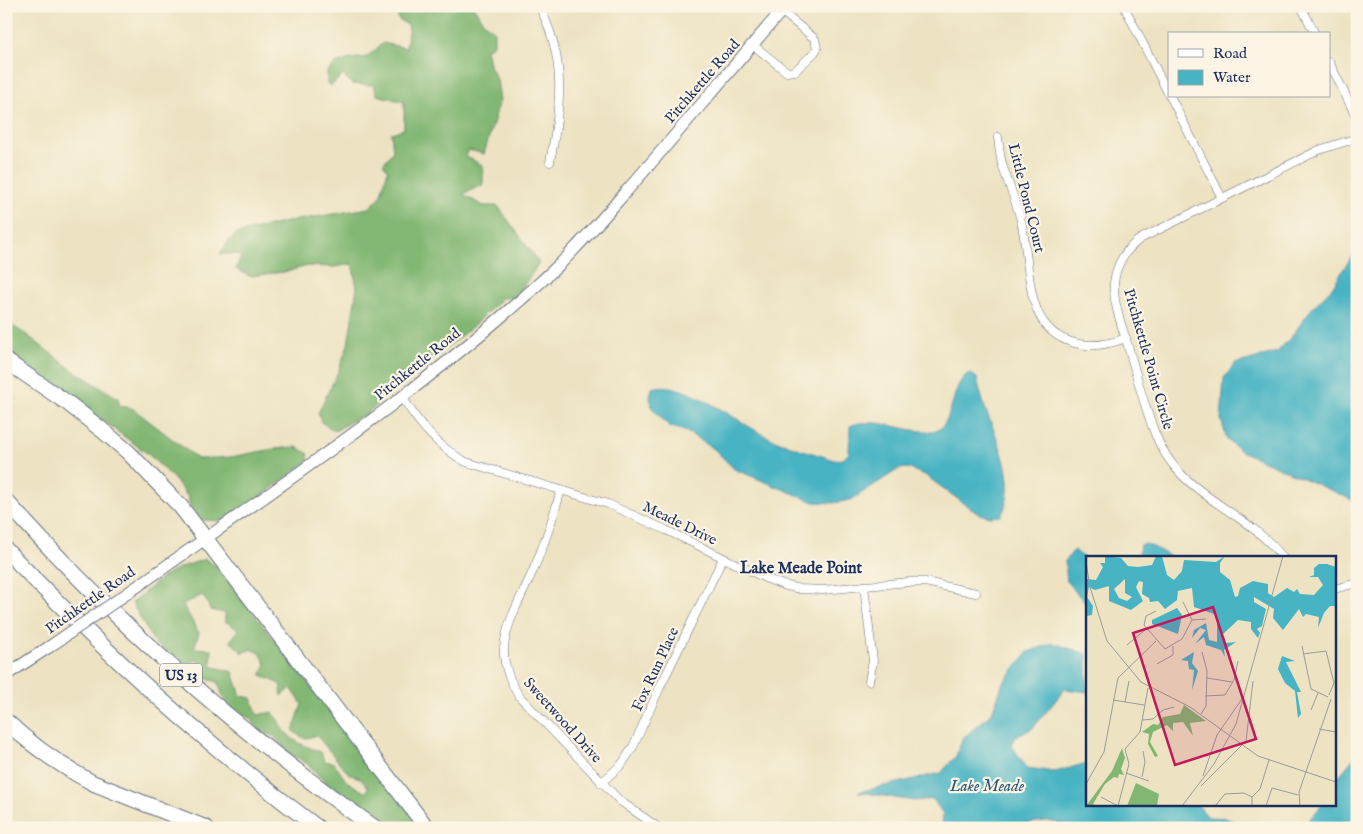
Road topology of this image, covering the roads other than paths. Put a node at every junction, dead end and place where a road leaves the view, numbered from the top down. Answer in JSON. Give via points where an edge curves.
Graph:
{"nodes":[{"id":1,"x":540,"y":6,"type":"edge"},
{"id":2,"x":1124,"y":6,"type":"edge"},
{"id":3,"x":1302,"y":6,"type":"edge"},
{"id":4,"x":784,"y":9,"type":"edge"},
{"id":5,"x":1314,"y":32,"type":"edge"},
{"id":6,"x":753,"y":45,"type":"junction"},
{"id":7,"x":1330,"y":64,"type":"edge"},
{"id":8,"x":1168,"y":92,"type":"edge"},
{"id":9,"x":1171,"y":98,"type":"edge"},
{"id":10,"x":1357,"y":118,"type":"edge"},
{"id":11,"x":998,"y":137,"type":"dead end"},
{"id":12,"x":1357,"y":138,"type":"edge"},
{"id":13,"x":550,"y":162,"type":"dead end"},
{"id":14,"x":1222,"y":198,"type":"junction"},
{"id":15,"x":1126,"y":338,"type":"junction"},
{"id":16,"x":6,"y":361,"type":"edge"},
{"id":17,"x":402,"y":396,"type":"junction"},
{"id":18,"x":561,"y":490,"type":"junction"},
{"id":19,"x":6,"y":501,"type":"edge"},
{"id":20,"x":206,"y":538,"type":"junction"},
{"id":21,"x":6,"y":550,"type":"edge"},
{"id":22,"x":1282,"y":556,"type":"edge"},
{"id":23,"x":723,"y":558,"type":"junction"},
{"id":24,"x":1357,"y":583,"type":"edge"},
{"id":25,"x":864,"y":586,"type":"junction"},
{"id":26,"x":1336,"y":588,"type":"edge"},
{"id":27,"x":976,"y":593,"type":"dead end"},
{"id":28,"x":6,"y":675,"type":"edge"},
{"id":29,"x":869,"y":681,"type":"dead end"},
{"id":30,"x":6,"y":721,"type":"edge"},
{"id":31,"x":601,"y":783,"type":"junction"},
{"id":32,"x":206,"y":828,"type":"edge"},
{"id":33,"x":318,"y":828,"type":"edge"},
{"id":34,"x":375,"y":828,"type":"edge"},
{"id":35,"x":427,"y":828,"type":"edge"},
{"id":36,"x":659,"y":828,"type":"edge"}],
"edges":[{"from":1,"to":13,"type":"street","via":[[560,75],[559,108]]},
{"from":2,"to":8,"type":"street"},
{"from":3,"to":5,"type":"street"},
{"from":4,"to":6,"type":"main road","name":"Pitchkettle Road"},
{"from":4,"to":6,"type":"street","via":[[815,40],[815,52],[795,71],[787,72]]},
{"from":6,"to":17,"type":"main road","name":"Pitchkettle Road","via":[[576,247],[501,316]]},
{"from":7,"to":10,"type":"street"},
{"from":9,"to":14,"type":"street"},
{"from":11,"to":15,"type":"street","name":"Little Pond Court","via":[[1003,167],[1022,223],[1031,292],[1039,314],[1053,332],[1078,345],[1104,345]]},
{"from":12,"to":14,"type":"street","name":"Pitchkettle Point Circle","via":[[1319,150]]},
{"from":14,"to":15,"type":"street","name":"Pitchkettle Point Circle","via":[[1140,239],[1125,252],[1116,271],[1114,292]]},
{"from":15,"to":22,"type":"street","name":"Pitchkettle Point Circle","via":[[1156,436],[1170,461],[1192,485],[1262,535]]},
{"from":16,"to":20,"type":"highway","via":[[69,404],[128,452]]},
{"from":17,"to":18,"type":"street","name":"Meade Drive","via":[[420,423],[453,455],[474,465]]},
{"from":17,"to":20,"type":"main road","name":"Pitchkettle Road"},
{"from":18,"to":23,"type":"street","name":"Meade Drive","via":[[608,504]]},
{"from":18,"to":31,"type":"street","name":"Sweetwood Drive","via":[[551,524],[509,626],[504,647],[505,662],[509,679],[518,695]]},
{"from":19,"to":34,"type":"highway","number":"US 13","via":[[60,559],[202,694]]},
{"from":20,"to":28,"type":"main road","name":"Pitchkettle Road","bridge":true},
{"from":20,"to":35,"type":"highway"},
{"from":21,"to":33,"type":"highway","number":"US 13","via":[[149,691],[246,773]]},
{"from":23,"to":25,"type":"street","name":"Meade Drive","via":[[765,578],[800,589]]},
{"from":23,"to":31,"type":"street","name":"Fox Run Place","via":[[633,748],[622,764]]},
{"from":24,"to":26,"type":"street"},
{"from":25,"to":27,"type":"street","name":"Meade Drive","via":[[924,582]]},
{"from":25,"to":29,"type":"street","via":[[874,661]]},
{"from":30,"to":32,"type":"highway","via":[[32,744],[76,774]]},
{"from":31,"to":36,"type":"street","name":"Sweetwood Drive","via":[[620,801]]}]}
